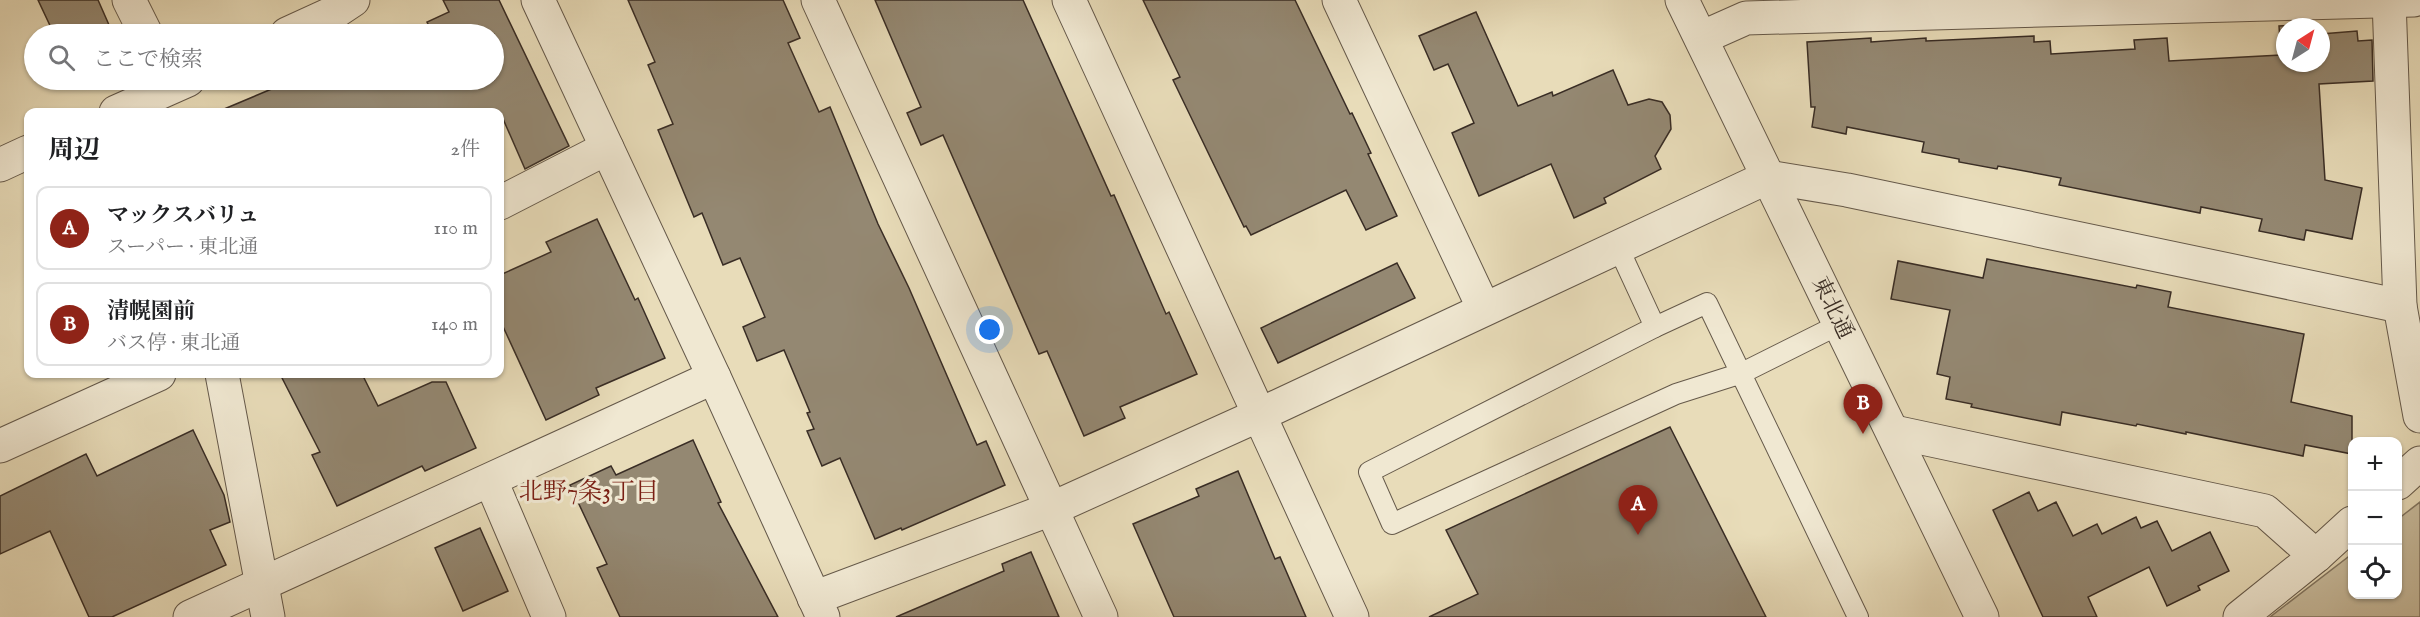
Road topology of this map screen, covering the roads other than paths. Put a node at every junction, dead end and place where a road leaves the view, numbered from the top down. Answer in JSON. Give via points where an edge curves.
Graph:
{"nodes":[{"id":1,"x":129,"y":0,"type":"edge"},
{"id":2,"x":353,"y":0,"type":"edge"},
{"id":3,"x":538,"y":0,"type":"edge"},
{"id":4,"x":818,"y":0,"type":"edge"},
{"id":5,"x":1069,"y":0,"type":"edge"},
{"id":6,"x":1340,"y":0,"type":"edge"},
{"id":7,"x":1682,"y":0,"type":"edge"},
{"id":8,"x":2397,"y":0,"type":"edge"},
{"id":9,"x":141,"y":24,"type":"edge"},
{"id":10,"x":308,"y":24,"type":"edge"},
{"id":11,"x":1701,"y":38,"type":"junction"},
{"id":12,"x":176,"y":90,"type":"edge"},
{"id":13,"x":127,"y":108,"type":"edge"},
{"id":14,"x":607,"y":148,"type":"junction"},
{"id":15,"x":24,"y":154,"type":"edge"},
{"id":16,"x":0,"y":165,"type":"edge"},
{"id":17,"x":1768,"y":177,"type":"junction"},
{"id":18,"x":2408,"y":183,"type":"edge"},
{"id":19,"x":504,"y":201,"type":"edge"},
{"id":20,"x":1618,"y":247,"type":"junction"},
{"id":21,"x":2400,"y":306,"type":"junction"},
{"id":22,"x":1484,"y":309,"type":"junction"},
{"id":23,"x":1840,"y":324,"type":"junction"},
{"id":24,"x":1655,"y":327,"type":"junction"},
{"id":25,"x":1742,"y":373,"type":"junction"},
{"id":26,"x":714,"y":377,"type":"junction"},
{"id":27,"x":150,"y":378,"type":"edge"},
{"id":28,"x":223,"y":378,"type":"edge"},
{"id":29,"x":1259,"y":415,"type":"junction"},
{"id":30,"x":2420,"y":416,"type":"edge"},
{"id":31,"x":1894,"y":432,"type":"junction"},
{"id":32,"x":0,"y":446,"type":"edge"},
{"id":33,"x":2420,"y":463,"type":"edge"},
{"id":34,"x":2402,"y":479,"type":"edge"},
{"id":35,"x":491,"y":481,"type":"junction"},
{"id":36,"x":1051,"y":509,"type":"junction"},
{"id":37,"x":2348,"y":528,"type":"edge"},
{"id":38,"x":2316,"y":556,"type":"junction"},
{"id":39,"x":262,"y":584,"type":"junction"},
{"id":40,"x":818,"y":607,"type":"edge"},
{"id":41,"x":190,"y":617,"type":"edge"},
{"id":42,"x":268,"y":617,"type":"edge"},
{"id":43,"x":549,"y":617,"type":"edge"},
{"id":44,"x":1101,"y":617,"type":"edge"},
{"id":45,"x":1352,"y":617,"type":"edge"},
{"id":46,"x":1858,"y":617,"type":"edge"},
{"id":47,"x":1982,"y":617,"type":"edge"},
{"id":48,"x":2240,"y":617,"type":"edge"}],
"edges":[{"from":1,"to":9,"type":"street"},
{"from":2,"to":10,"type":"street"},
{"from":3,"to":14,"type":"street"},
{"from":4,"to":36,"type":"street"},
{"from":5,"to":29,"type":"street"},
{"from":6,"to":22,"type":"street"},
{"from":7,"to":11,"type":"street","name":"東北通"},
{"from":8,"to":11,"type":"street","via":[[1746,18]]},
{"from":8,"to":18,"type":"street"},
{"from":11,"to":17,"type":"street","name":"東北通"},
{"from":12,"to":13,"type":"street"},
{"from":14,"to":19,"type":"street"},
{"from":14,"to":26,"type":"street"},
{"from":15,"to":16,"type":"street"},
{"from":17,"to":20,"type":"street"},
{"from":17,"to":21,"type":"street","via":[[1847,190]]},
{"from":17,"to":23,"type":"street","name":"東北通"},
{"from":18,"to":21,"type":"street"},
{"from":20,"to":22,"type":"street"},
{"from":20,"to":24,"type":"lane"},
{"from":21,"to":30,"type":"street"},
{"from":22,"to":29,"type":"street"},
{"from":23,"to":25,"type":"lane"},
{"from":23,"to":31,"type":"street","name":"東北通"},
{"from":24,"to":25,"type":"lane","via":[[1707,303]]},
{"from":24,"to":25,"type":"lane","via":[[1369,472],[1392,524],[1676,394]]},
{"from":25,"to":46,"type":"lane"},
{"from":26,"to":35,"type":"street"},
{"from":26,"to":40,"type":"street"},
{"from":27,"to":32,"type":"street"},
{"from":28,"to":39,"type":"street"},
{"from":29,"to":36,"type":"street"},
{"from":29,"to":45,"type":"street"},
{"from":31,"to":38,"type":"street","via":[[2265,511]]},
{"from":31,"to":47,"type":"street","name":"東北通"},
{"from":33,"to":34,"type":"street"},
{"from":35,"to":39,"type":"street"},
{"from":35,"to":43,"type":"street"},
{"from":36,"to":40,"type":"street"},
{"from":36,"to":44,"type":"street"},
{"from":37,"to":38,"type":"street"},
{"from":38,"to":48,"type":"street"},
{"from":39,"to":41,"type":"street"},
{"from":39,"to":42,"type":"street"}]}
